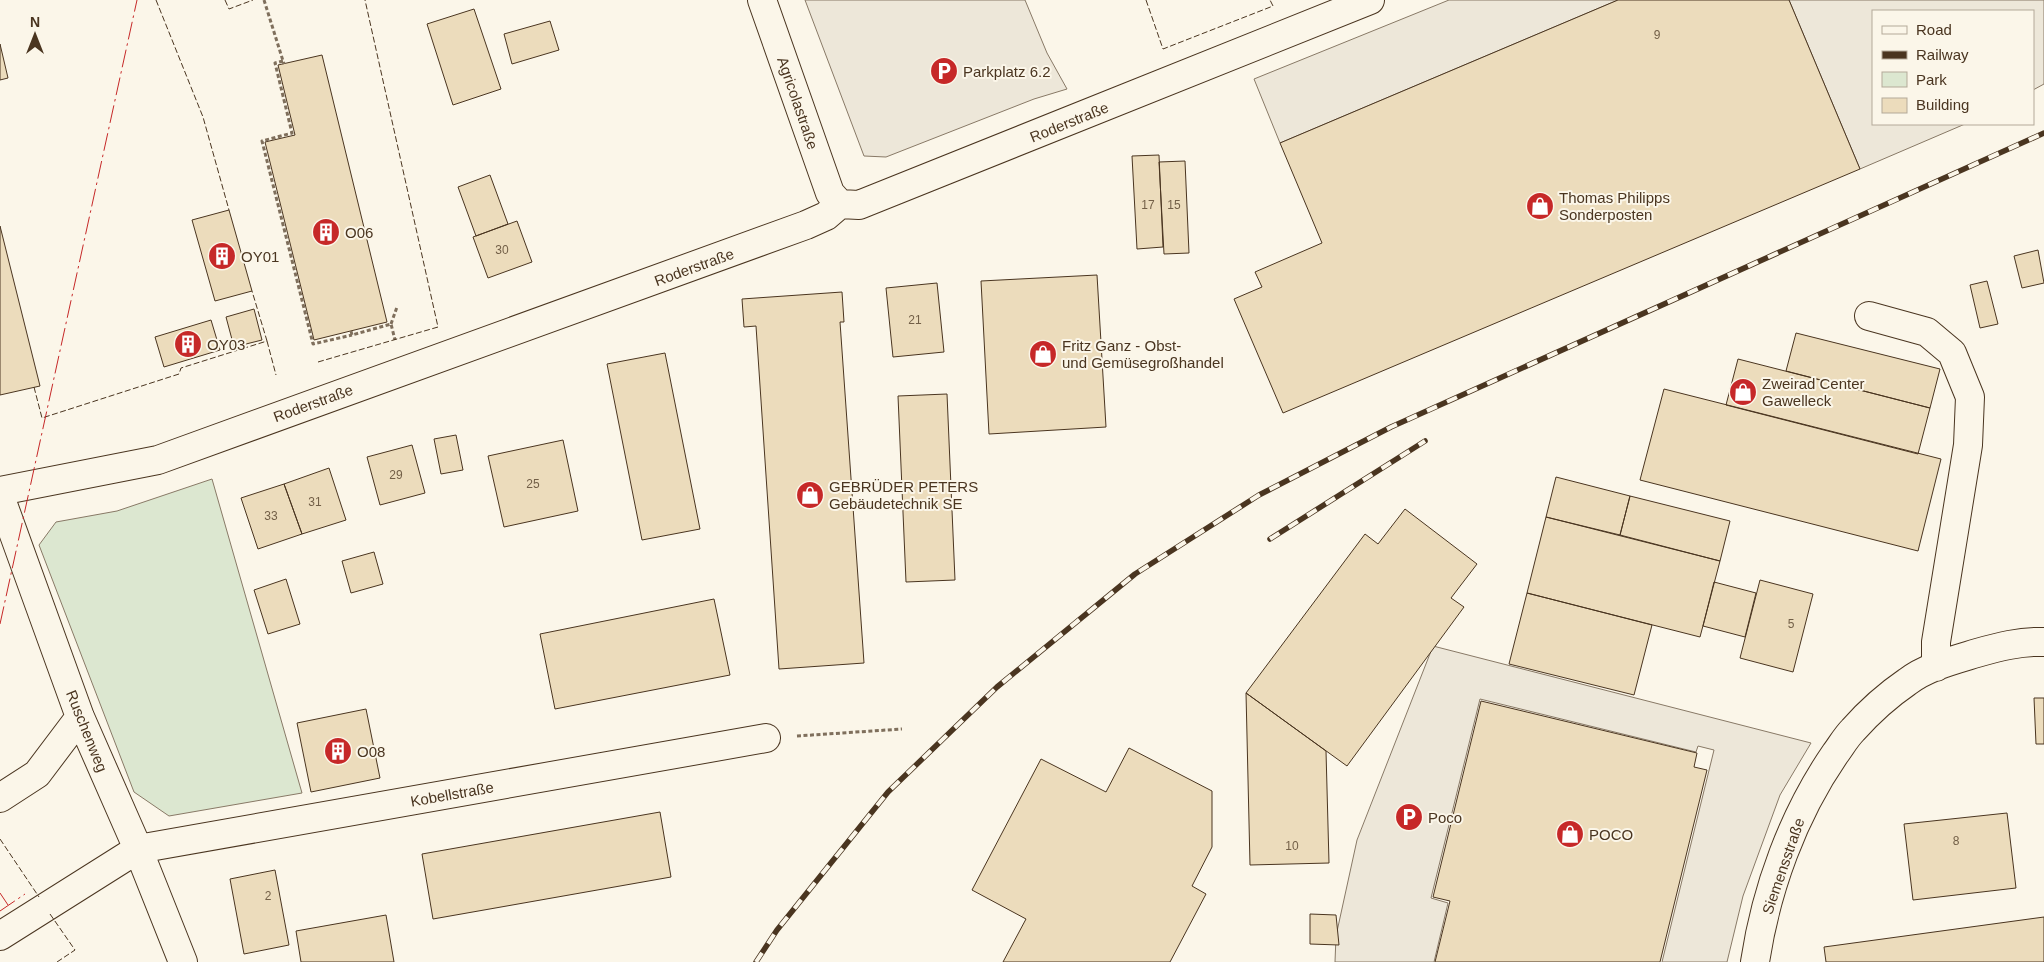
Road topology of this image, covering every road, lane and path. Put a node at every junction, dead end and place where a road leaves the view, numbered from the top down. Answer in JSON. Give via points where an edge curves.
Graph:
{"nodes":[{"id":1,"x":264,"y":0,"type":"edge"},
{"id":2,"x":762,"y":0,"type":"edge"},
{"id":3,"x":1370,"y":0,"type":"edge"},
{"id":4,"x":840,"y":204,"type":"junction"},
{"id":5,"x":397,"y":307,"type":"dead end"},
{"id":6,"x":1869,"y":316,"type":"dead end"},
{"id":7,"x":391,"y":324,"type":"junction"},
{"id":8,"x":395,"y":340,"type":"dead end"},
{"id":9,"x":0,"y":491,"type":"edge"},
{"id":10,"x":0,"y":496,"type":"edge"},
{"id":11,"x":2044,"y":642,"type":"edge"},
{"id":12,"x":1936,"y":667,"type":"junction"},
{"id":13,"x":80,"y":718,"type":"junction"},
{"id":14,"x":902,"y":729,"type":"dead end"},
{"id":15,"x":766,"y":738,"type":"joint"},
{"id":16,"x":0,"y":798,"type":"edge"},
{"id":17,"x":138,"y":849,"type":"junction"},
{"id":18,"x":0,"y":936,"type":"edge"},
{"id":19,"x":183,"y":962,"type":"edge"},
{"id":20,"x":1755,"y":962,"type":"edge"}],
"edges":[{"from":1,"to":7,"type":"path","via":[[283,62],[275,63],[292,133],[262,140],[313,344]]},
{"from":2,"to":4,"type":"street","name":"Agricolastraße","via":[[830,193]]},
{"from":3,"to":4,"type":"street","name":"Roderstraße","via":[[859,205]]},
{"from":4,"to":9,"type":"street","name":"Roderstraße","via":[[806,226],[158,460]]},
{"from":5,"to":7,"type":"path"},
{"from":6,"to":12,"type":"street","via":[[1927,332],[1952,352],[1970,397],[1968,445],[1936,642]]},
{"from":7,"to":8,"type":"path"},
{"from":10,"to":13,"type":"street","name":"Ruschenweg"},
{"from":11,"to":12,"type":"street","name":"Siemensstraße","via":[[2001,646]]},
{"from":12,"to":20,"type":"street","name":"Siemensstraße","via":[[1908,680],[1885,699],[1852,730],[1826,768],[1785,850]]},
{"from":13,"to":16,"type":"street","via":[[36,774]]},
{"from":13,"to":17,"type":"street","name":"Ruschenweg"},
{"from":14,"to":15,"type":"path"},
{"from":15,"to":17,"type":"street","name":"Kobellstraße"},
{"from":17,"to":18,"type":"street"},
{"from":17,"to":19,"type":"street","name":"Ruschenweg"}]}
